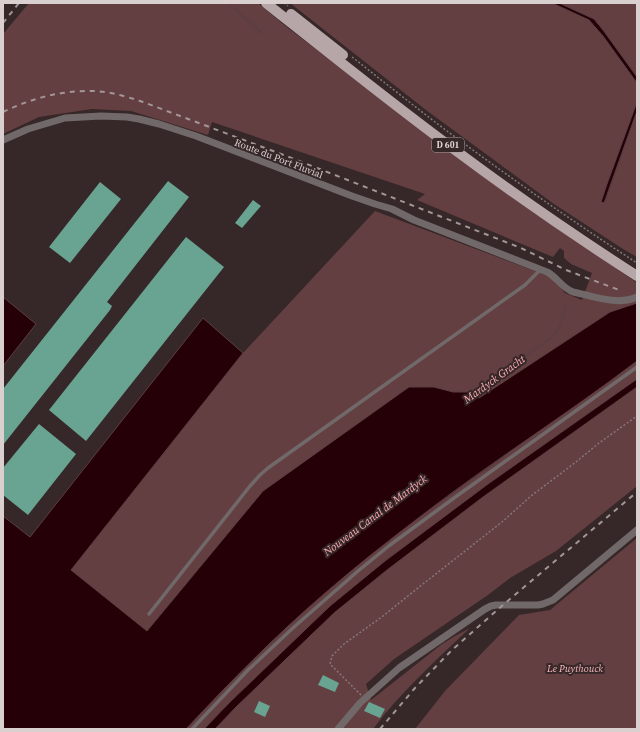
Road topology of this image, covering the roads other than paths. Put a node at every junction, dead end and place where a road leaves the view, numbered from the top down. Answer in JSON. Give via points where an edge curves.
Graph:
{"nodes":[{"id":1,"x":266,"y":3,"type":"edge"},
{"id":2,"x":277,"y":3,"type":"edge"},
{"id":3,"x":3,"y":140,"type":"edge"},
{"id":4,"x":541,"y":269,"type":"junction"},
{"id":5,"x":637,"y":270,"type":"edge"},
{"id":6,"x":637,"y":276,"type":"edge"},
{"id":7,"x":637,"y":297,"type":"edge"},
{"id":8,"x":637,"y":368,"type":"edge"},
{"id":9,"x":637,"y":530,"type":"edge"},
{"id":10,"x":149,"y":614,"type":"dead end"},
{"id":11,"x":192,"y":729,"type":"edge"},
{"id":12,"x":338,"y":729,"type":"edge"}],
"edges":[{"from":1,"to":6,"type":"main road","number":"D 601","via":[[461,155]]},
{"from":2,"to":5,"type":"main road","number":"D 601","via":[[455,144]]},
{"from":3,"to":4,"type":"street","name":"Route du Port Fluvial","via":[[46,123],[70,118],[114,116],[153,122],[364,201],[392,209]]},
{"from":4,"to":7,"type":"street","name":"Route du Port Fluvial","via":[[550,273],[573,292],[617,301]]},
{"from":4,"to":10,"type":"lane","via":[[525,285],[260,474]]},
{"from":8,"to":11,"type":"lane","via":[[386,549],[294,627],[248,670]]},
{"from":9,"to":12,"type":"street","via":[[553,600],[538,605],[490,606],[403,665],[365,698]]}]}
